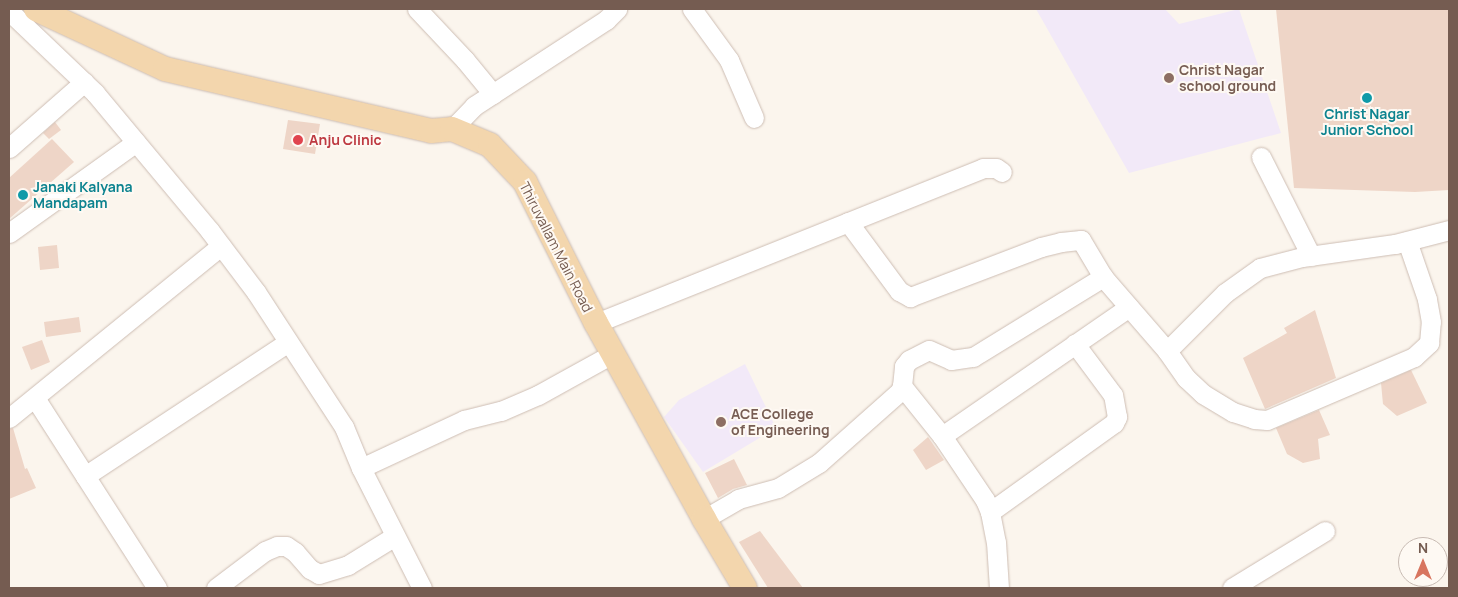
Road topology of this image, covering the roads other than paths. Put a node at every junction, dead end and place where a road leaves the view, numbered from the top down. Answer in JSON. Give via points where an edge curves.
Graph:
{"nodes":[{"id":1,"x":36,"y":9,"type":"edge"},
{"id":2,"x":417,"y":9,"type":"edge"},
{"id":3,"x":617,"y":9,"type":"edge"},
{"id":4,"x":692,"y":9,"type":"edge"},
{"id":5,"x":9,"y":11,"type":"edge"},
{"id":6,"x":84,"y":82,"type":"junction"},
{"id":7,"x":493,"y":94,"type":"junction"},
{"id":8,"x":754,"y":118,"type":"dead end"},
{"id":9,"x":452,"y":129,"type":"junction"},
{"id":10,"x":136,"y":142,"type":"junction"},
{"id":11,"x":9,"y":148,"type":"edge"},
{"id":12,"x":1261,"y":157,"type":"dead end"},
{"id":13,"x":1002,"y":172,"type":"dead end"},
{"id":14,"x":848,"y":222,"type":"junction"},
{"id":15,"x":1449,"y":230,"type":"edge"},
{"id":16,"x":9,"y":233,"type":"edge"},
{"id":17,"x":1408,"y":241,"type":"junction"},
{"id":18,"x":222,"y":246,"type":"junction"},
{"id":19,"x":1310,"y":256,"type":"junction"},
{"id":20,"x":1103,"y":277,"type":"junction"},
{"id":21,"x":1129,"y":307,"type":"junction"},
{"id":22,"x":596,"y":323,"type":"junction"},
{"id":23,"x":288,"y":342,"type":"junction"},
{"id":24,"x":1075,"y":344,"type":"junction"},
{"id":25,"x":1167,"y":351,"type":"junction"},
{"id":26,"x":612,"y":354,"type":"junction"},
{"id":27,"x":902,"y":386,"type":"junction"},
{"id":28,"x":35,"y":398,"type":"junction"},
{"id":29,"x":9,"y":418,"type":"edge"},
{"id":30,"x":942,"y":436,"type":"junction"},
{"id":31,"x":361,"y":468,"type":"junction"},
{"id":32,"x":85,"y":476,"type":"junction"},
{"id":33,"x":990,"y":512,"type":"junction"},
{"id":34,"x":704,"y":519,"type":"junction"},
{"id":35,"x":1325,"y":531,"type":"dead end"},
{"id":36,"x":395,"y":536,"type":"junction"},
{"id":37,"x":156,"y":588,"type":"edge"},
{"id":38,"x":216,"y":588,"type":"edge"},
{"id":39,"x":422,"y":588,"type":"edge"},
{"id":40,"x":745,"y":588,"type":"edge"},
{"id":41,"x":999,"y":588,"type":"edge"},
{"id":42,"x":1232,"y":588,"type":"edge"}],
"edges":[{"from":1,"to":9,"type":"main road","name":"Thiruvallam Main Road","via":[[165,69],[431,131]]},
{"from":2,"to":7,"type":"street"},
{"from":3,"to":7,"type":"street","via":[[606,20]]},
{"from":4,"to":8,"type":"street","via":[[729,60]]},
{"from":5,"to":6,"type":"street"},
{"from":6,"to":10,"type":"street"},
{"from":6,"to":11,"type":"street"},
{"from":7,"to":9,"type":"street","via":[[474,106]]},
{"from":9,"to":22,"type":"main road","name":"Thiruvallam Main Road","via":[[490,145],[525,182]]},
{"from":10,"to":16,"type":"street"},
{"from":10,"to":18,"type":"street"},
{"from":12,"to":19,"type":"street"},
{"from":13,"to":14,"type":"street","via":[[996,168],[983,168]]},
{"from":14,"to":20,"type":"street","via":[[899,291],[910,296],[1040,247],[1081,240]]},
{"from":14,"to":22,"type":"street"},
{"from":15,"to":17,"type":"street"},
{"from":17,"to":19,"type":"street"},
{"from":17,"to":25,"type":"street","via":[[1431,322],[1430,343],[1414,357],[1267,420],[1233,412],[1203,394],[1186,378]]},
{"from":18,"to":23,"type":"street"},
{"from":18,"to":28,"type":"street"},
{"from":19,"to":25,"type":"street","via":[[1260,268],[1225,293]]},
{"from":20,"to":21,"type":"street"},
{"from":20,"to":27,"type":"street","via":[[973,356],[951,360],[929,350],[909,360],[904,366]]},
{"from":21,"to":24,"type":"street"},
{"from":21,"to":25,"type":"street"},
{"from":22,"to":26,"type":"main road","name":"Thiruvallam Main Road"},
{"from":23,"to":31,"type":"street","via":[[344,427]]},
{"from":23,"to":32,"type":"street"},
{"from":24,"to":30,"type":"street"},
{"from":24,"to":33,"type":"street","via":[[1113,395],[1117,416],[1114,424]]},
{"from":26,"to":31,"type":"street","via":[[538,395],[464,420]]},
{"from":26,"to":34,"type":"main road","name":"Thiruvallam Main Road"},
{"from":27,"to":30,"type":"street"},
{"from":27,"to":34,"type":"street","via":[[850,436],[800,477],[765,493],[738,499]]},
{"from":28,"to":29,"type":"street"},
{"from":28,"to":32,"type":"street"},
{"from":30,"to":33,"type":"street","via":[[976,484]]},
{"from":31,"to":36,"type":"street"},
{"from":32,"to":37,"type":"street"},
{"from":33,"to":41,"type":"street"},
{"from":34,"to":40,"type":"main road","name":"Thiruvallam Main Road"},
{"from":35,"to":42,"type":"street"},
{"from":36,"to":38,"type":"street","via":[[348,565],[319,574],[286,546],[277,546],[265,551]]},
{"from":36,"to":39,"type":"street"}]}
